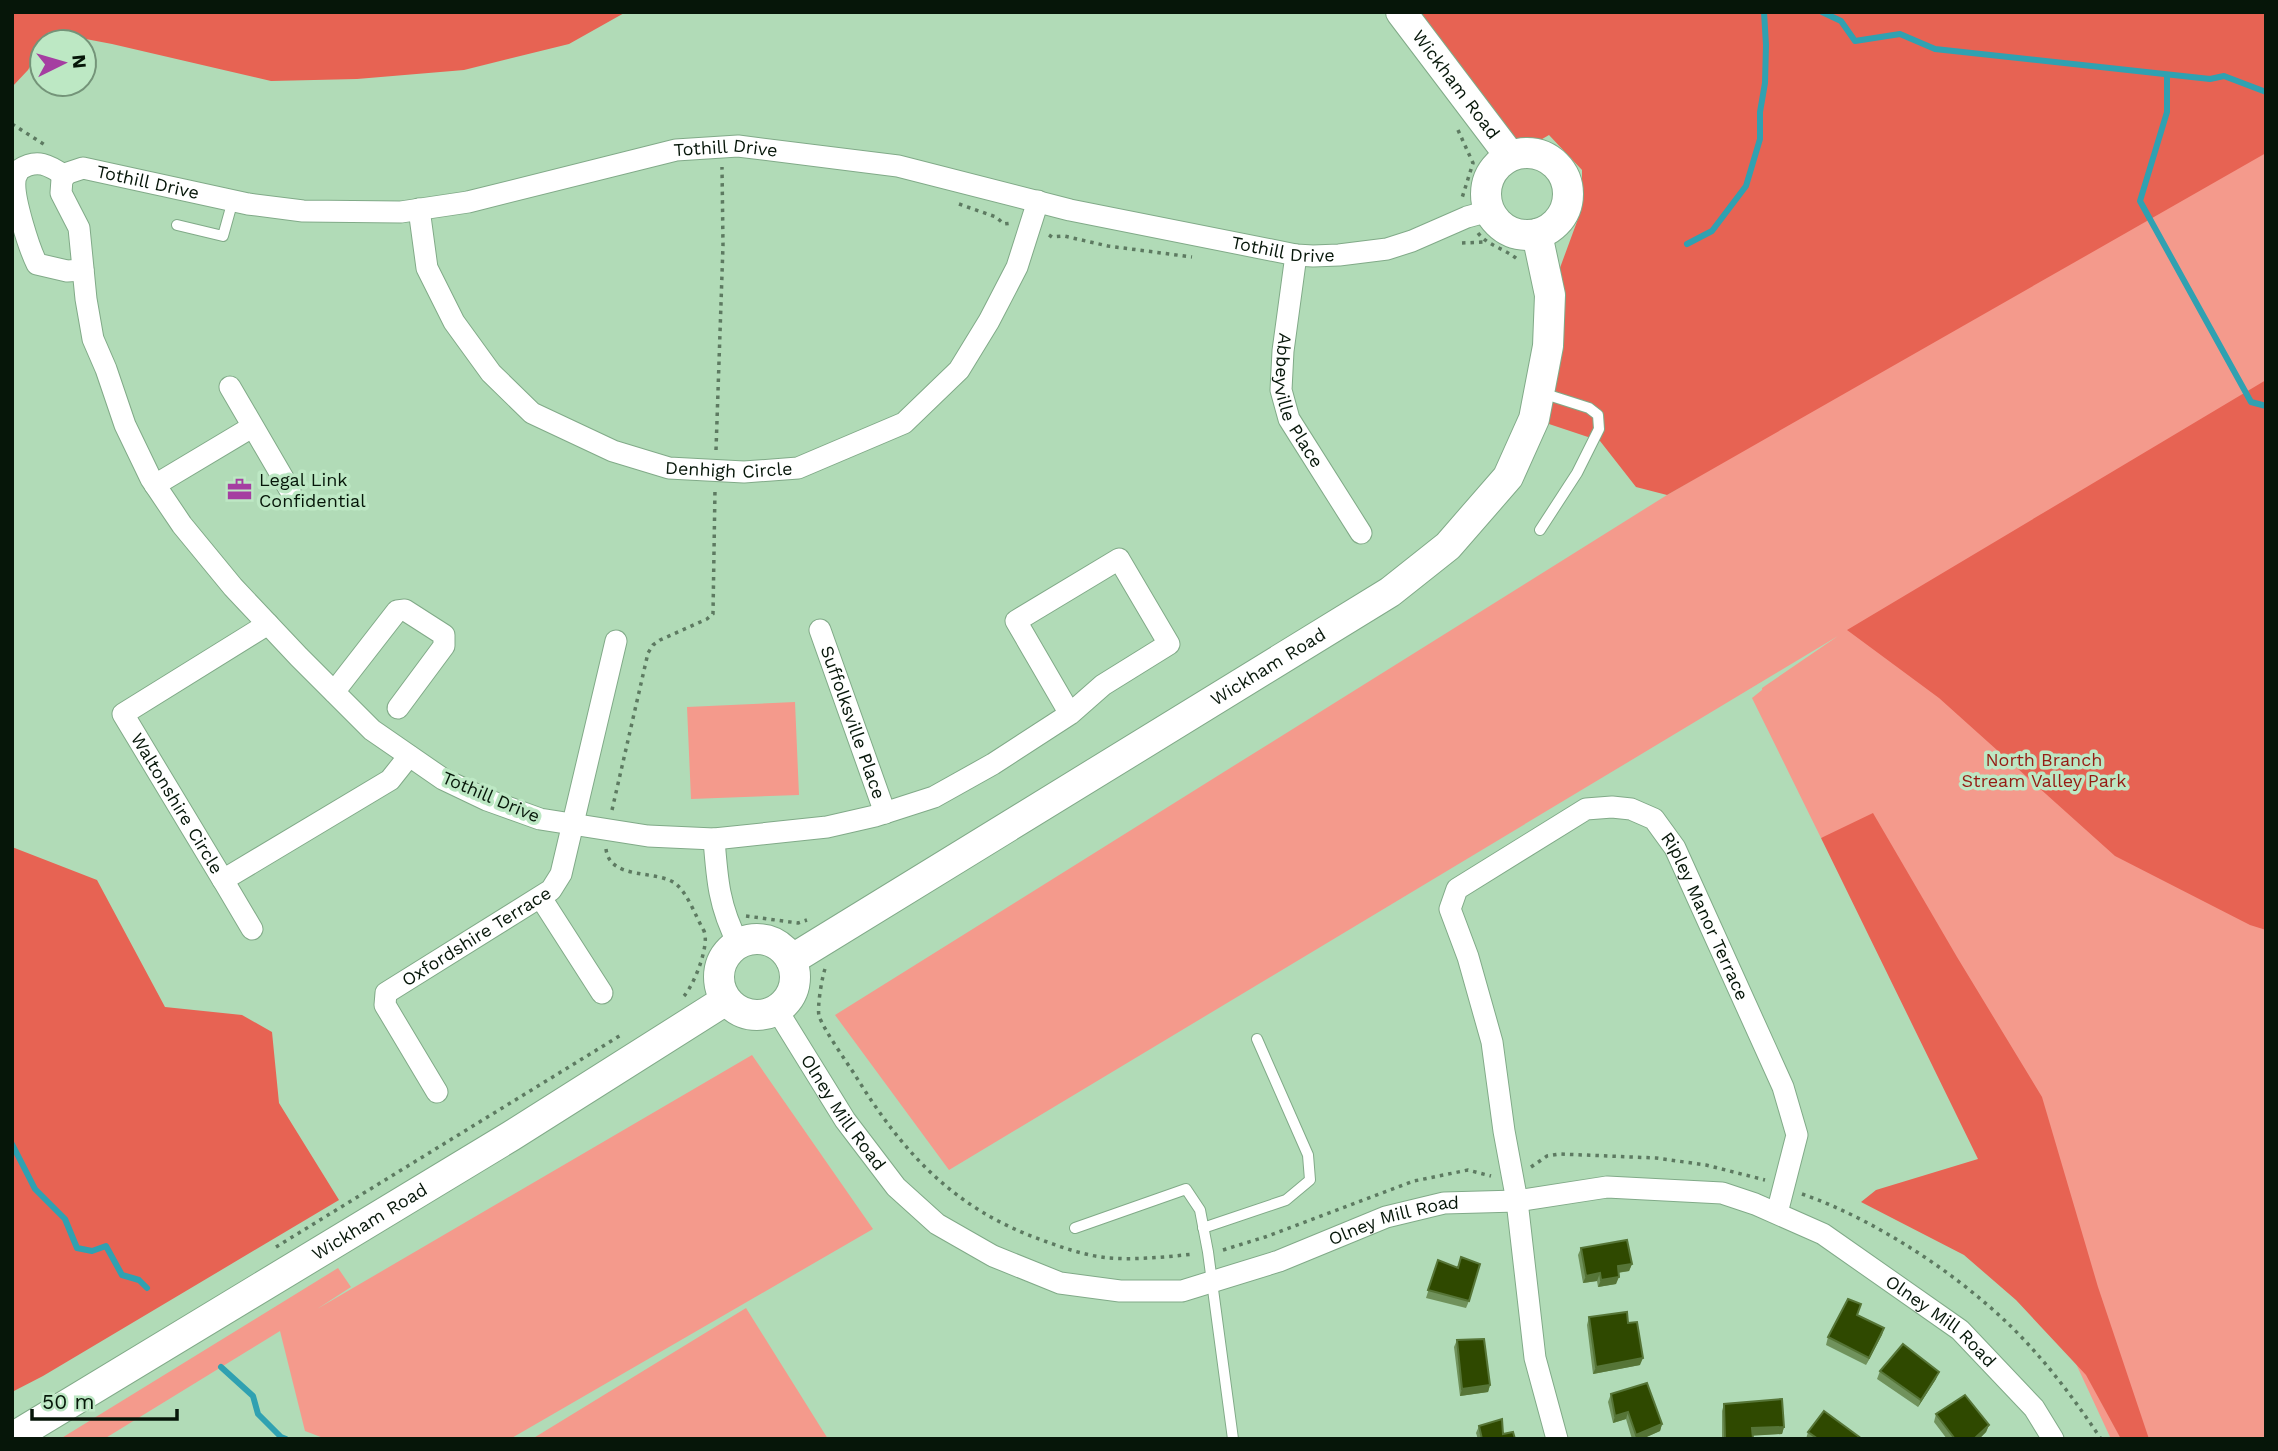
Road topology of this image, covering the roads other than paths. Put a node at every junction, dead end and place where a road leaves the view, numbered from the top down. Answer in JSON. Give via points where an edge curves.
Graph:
{"nodes":[{"id":1,"x":1401,"y":12,"type":"edge"},
{"id":2,"x":1510,"y":156,"type":"junction"},
{"id":3,"x":65,"y":176,"type":"junction"},
{"id":4,"x":233,"y":200,"type":"junction"},
{"id":5,"x":1038,"y":201,"type":"junction"},
{"id":6,"x":419,"y":209,"type":"junction"},
{"id":7,"x":1489,"y":211,"type":"junction"},
{"id":8,"x":177,"y":225,"type":"dead end"},
{"id":9,"x":1537,"y":234,"type":"junction"},
{"id":10,"x":1296,"y":255,"type":"junction"},
{"id":11,"x":83,"y":270,"type":"junction"},
{"id":12,"x":230,"y":387,"type":"dead end"},
{"id":13,"x":1539,"y":392,"type":"junction"},
{"id":14,"x":252,"y":427,"type":"junction"},
{"id":15,"x":155,"y":485,"type":"junction"},
{"id":16,"x":290,"y":490,"type":"dead end"},
{"id":17,"x":1540,"y":530,"type":"dead end"},
{"id":18,"x":1361,"y":533,"type":"dead end"},
{"id":19,"x":268,"y":624,"type":"junction"},
{"id":20,"x":820,"y":630,"type":"dead end"},
{"id":21,"x":616,"y":641,"type":"dead end"},
{"id":22,"x":334,"y":692,"type":"junction"},
{"id":23,"x":398,"y":708,"type":"dead end"},
{"id":24,"x":1070,"y":714,"type":"junction"},
{"id":25,"x":409,"y":756,"type":"junction"},
{"id":26,"x":885,"y":813,"type":"junction"},
{"id":27,"x":573,"y":824,"type":"junction"},
{"id":28,"x":714,"y":838,"type":"junction"},
{"id":29,"x":223,"y":880,"type":"junction"},
{"id":30,"x":541,"y":898,"type":"junction"},
{"id":31,"x":252,"y":929,"type":"dead end"},
{"id":32,"x":738,"y":943,"type":"junction"},
{"id":33,"x":791,"y":960,"type":"junction"},
{"id":34,"x":602,"y":993,"type":"dead end"},
{"id":35,"x":726,"y":1000,"type":"junction"},
{"id":36,"x":777,"y":1010,"type":"junction"},
{"id":37,"x":1257,"y":1039,"type":"dead end"},
{"id":38,"x":437,"y":1092,"type":"dead end"},
{"id":39,"x":1517,"y":1201,"type":"junction"},
{"id":40,"x":1777,"y":1213,"type":"junction"},
{"id":41,"x":1075,"y":1228,"type":"dead end"},
{"id":42,"x":1203,"y":1228,"type":"junction"},
{"id":43,"x":1210,"y":1282,"type":"junction"},
{"id":44,"x":12,"y":1438,"type":"edge"},
{"id":45,"x":1233,"y":1439,"type":"edge"},
{"id":46,"x":1557,"y":1439,"type":"edge"},
{"id":47,"x":2053,"y":1439,"type":"edge"}],
"edges":[{"from":1,"to":2,"type":"street","name":"Wickham Road"},
{"from":2,"to":7,"type":"street","via":[[1489,180]]},
{"from":2,"to":9,"type":"street","via":[[1540,155],[1562,174],[1567,188],[1561,217]]},
{"from":3,"to":4,"type":"street","name":"Tothill Drive","via":[[83,168]]},
{"from":3,"to":11,"type":"street","name":"Tothill Drive","via":[[61,193],[79,228]]},
{"from":3,"to":11,"type":"street","via":[[43,164],[28,164],[19,170],[15,181],[21,215],[37,264]]},
{"from":4,"to":6,"type":"street","name":"Tothill Drive","via":[[303,211]]},
{"from":4,"to":8,"type":"lane","via":[[223,236]]},
{"from":5,"to":6,"type":"street","name":"Tothill Drive","via":[[898,166],[738,146],[676,150],[468,202]]},
{"from":5,"to":6,"type":"street","name":"Denhigh Circle","via":[[1017,267],[989,321],[959,370],[904,423],[798,468],[744,472],[669,468],[613,452],[532,413],[491,373],[454,322],[427,268]]},
{"from":5,"to":10,"type":"street","name":"Tothill Drive"},
{"from":7,"to":9,"type":"street","via":[[1509,231]]},
{"from":7,"to":10,"type":"street","name":"Tothill Drive","via":[[1387,249]]},
{"from":9,"to":13,"type":"street","name":"Wickham Road","via":[[1550,295],[1548,346]]},
{"from":10,"to":18,"type":"street","name":"Abbeyville Place","via":[[1281,390],[1289,419]]},
{"from":11,"to":15,"type":"street","name":"Tothill Drive","via":[[93,339],[125,425]]},
{"from":12,"to":14,"type":"street"},
{"from":13,"to":17,"type":"lane","via":[[1590,408],[1598,415],[1599,429]]},
{"from":13,"to":33,"type":"street","name":"Wickham Road","via":[[1534,419],[1508,477],[1448,546],[1390,592]]},
{"from":14,"to":15,"type":"street"},
{"from":14,"to":16,"type":"street"},
{"from":15,"to":19,"type":"street","name":"Tothill Drive","via":[[182,525]]},
{"from":19,"to":22,"type":"street","name":"Tothill Drive"},
{"from":19,"to":29,"type":"street","name":"Waltonshire Circle","via":[[123,714]]},
{"from":20,"to":26,"type":"street","name":"Suffolksville Place"},
{"from":21,"to":27,"type":"street","name":"Oxfordshire Terrace"},
{"from":22,"to":23,"type":"street","via":[[397,611],[405,610],[444,635],[444,646]]},
{"from":22,"to":25,"type":"street","name":"Tothill Drive","via":[[372,730]]},
{"from":24,"to":24,"type":"street","name":"Tothill Drive","via":[[1016,621],[1119,559],[1169,644],[1102,685]]},
{"from":24,"to":26,"type":"street","name":"Tothill Drive","via":[[934,797]]},
{"from":25,"to":27,"type":"street","name":"Tothill Drive","via":[[443,779],[488,800],[540,819]]},
{"from":25,"to":29,"type":"street","name":"Waltonshire Circle","via":[[390,780]]},
{"from":26,"to":28,"type":"street","name":"Tothill Drive","via":[[827,827]]},
{"from":27,"to":28,"type":"street","name":"Tothill Drive","via":[[648,836]]},
{"from":27,"to":30,"type":"street","name":"Oxfordshire Terrace","via":[[561,874]]},
{"from":28,"to":32,"type":"street","via":[[717,888]]},
{"from":29,"to":31,"type":"street"},
{"from":30,"to":34,"type":"street"},
{"from":30,"to":38,"type":"street","name":"Oxfordshire Terrace","via":[[386,993],[385,1005]]},
{"from":32,"to":33,"type":"street","via":[[750,939],[774,942]]},
{"from":32,"to":35,"type":"street","via":[[721,963],[720,988]]},
{"from":33,"to":36,"type":"street","via":[[794,988]]},
{"from":35,"to":36,"type":"street","via":[[750,1015]]},
{"from":35,"to":44,"type":"street","name":"Wickham Road","via":[[512,1136]]},
{"from":36,"to":43,"type":"street","name":"Olney Mill Road","via":[[845,1120],[895,1186],[937,1223],[993,1256],[1060,1283],[1120,1291],[1182,1291]]},
{"from":37,"to":42,"type":"lane","via":[[1308,1156],[1310,1180],[1286,1200]]},
{"from":39,"to":40,"type":"street","name":"Olney Mill Road","via":[[1608,1188],[1722,1193]]},
{"from":39,"to":40,"type":"street","name":"Ripley Manor Terrace","via":[[1492,1042],[1450,909],[1457,889],[1586,809],[1612,807],[1654,819],[1675,848],[1783,1087],[1797,1135]]},
{"from":39,"to":43,"type":"street","name":"Olney Mill Road","via":[[1444,1203],[1386,1217],[1279,1261]]},
{"from":39,"to":46,"type":"street","name":"Ripley Manor Terrace","via":[[1535,1358]]},
{"from":40,"to":47,"type":"street","name":"Olney Mill Road","via":[[1823,1234],[1960,1330],[2034,1408]]},
{"from":41,"to":42,"type":"lane","via":[[1186,1189],[1200,1210]]},
{"from":42,"to":43,"type":"lane"},
{"from":43,"to":45,"type":"lane"}]}
